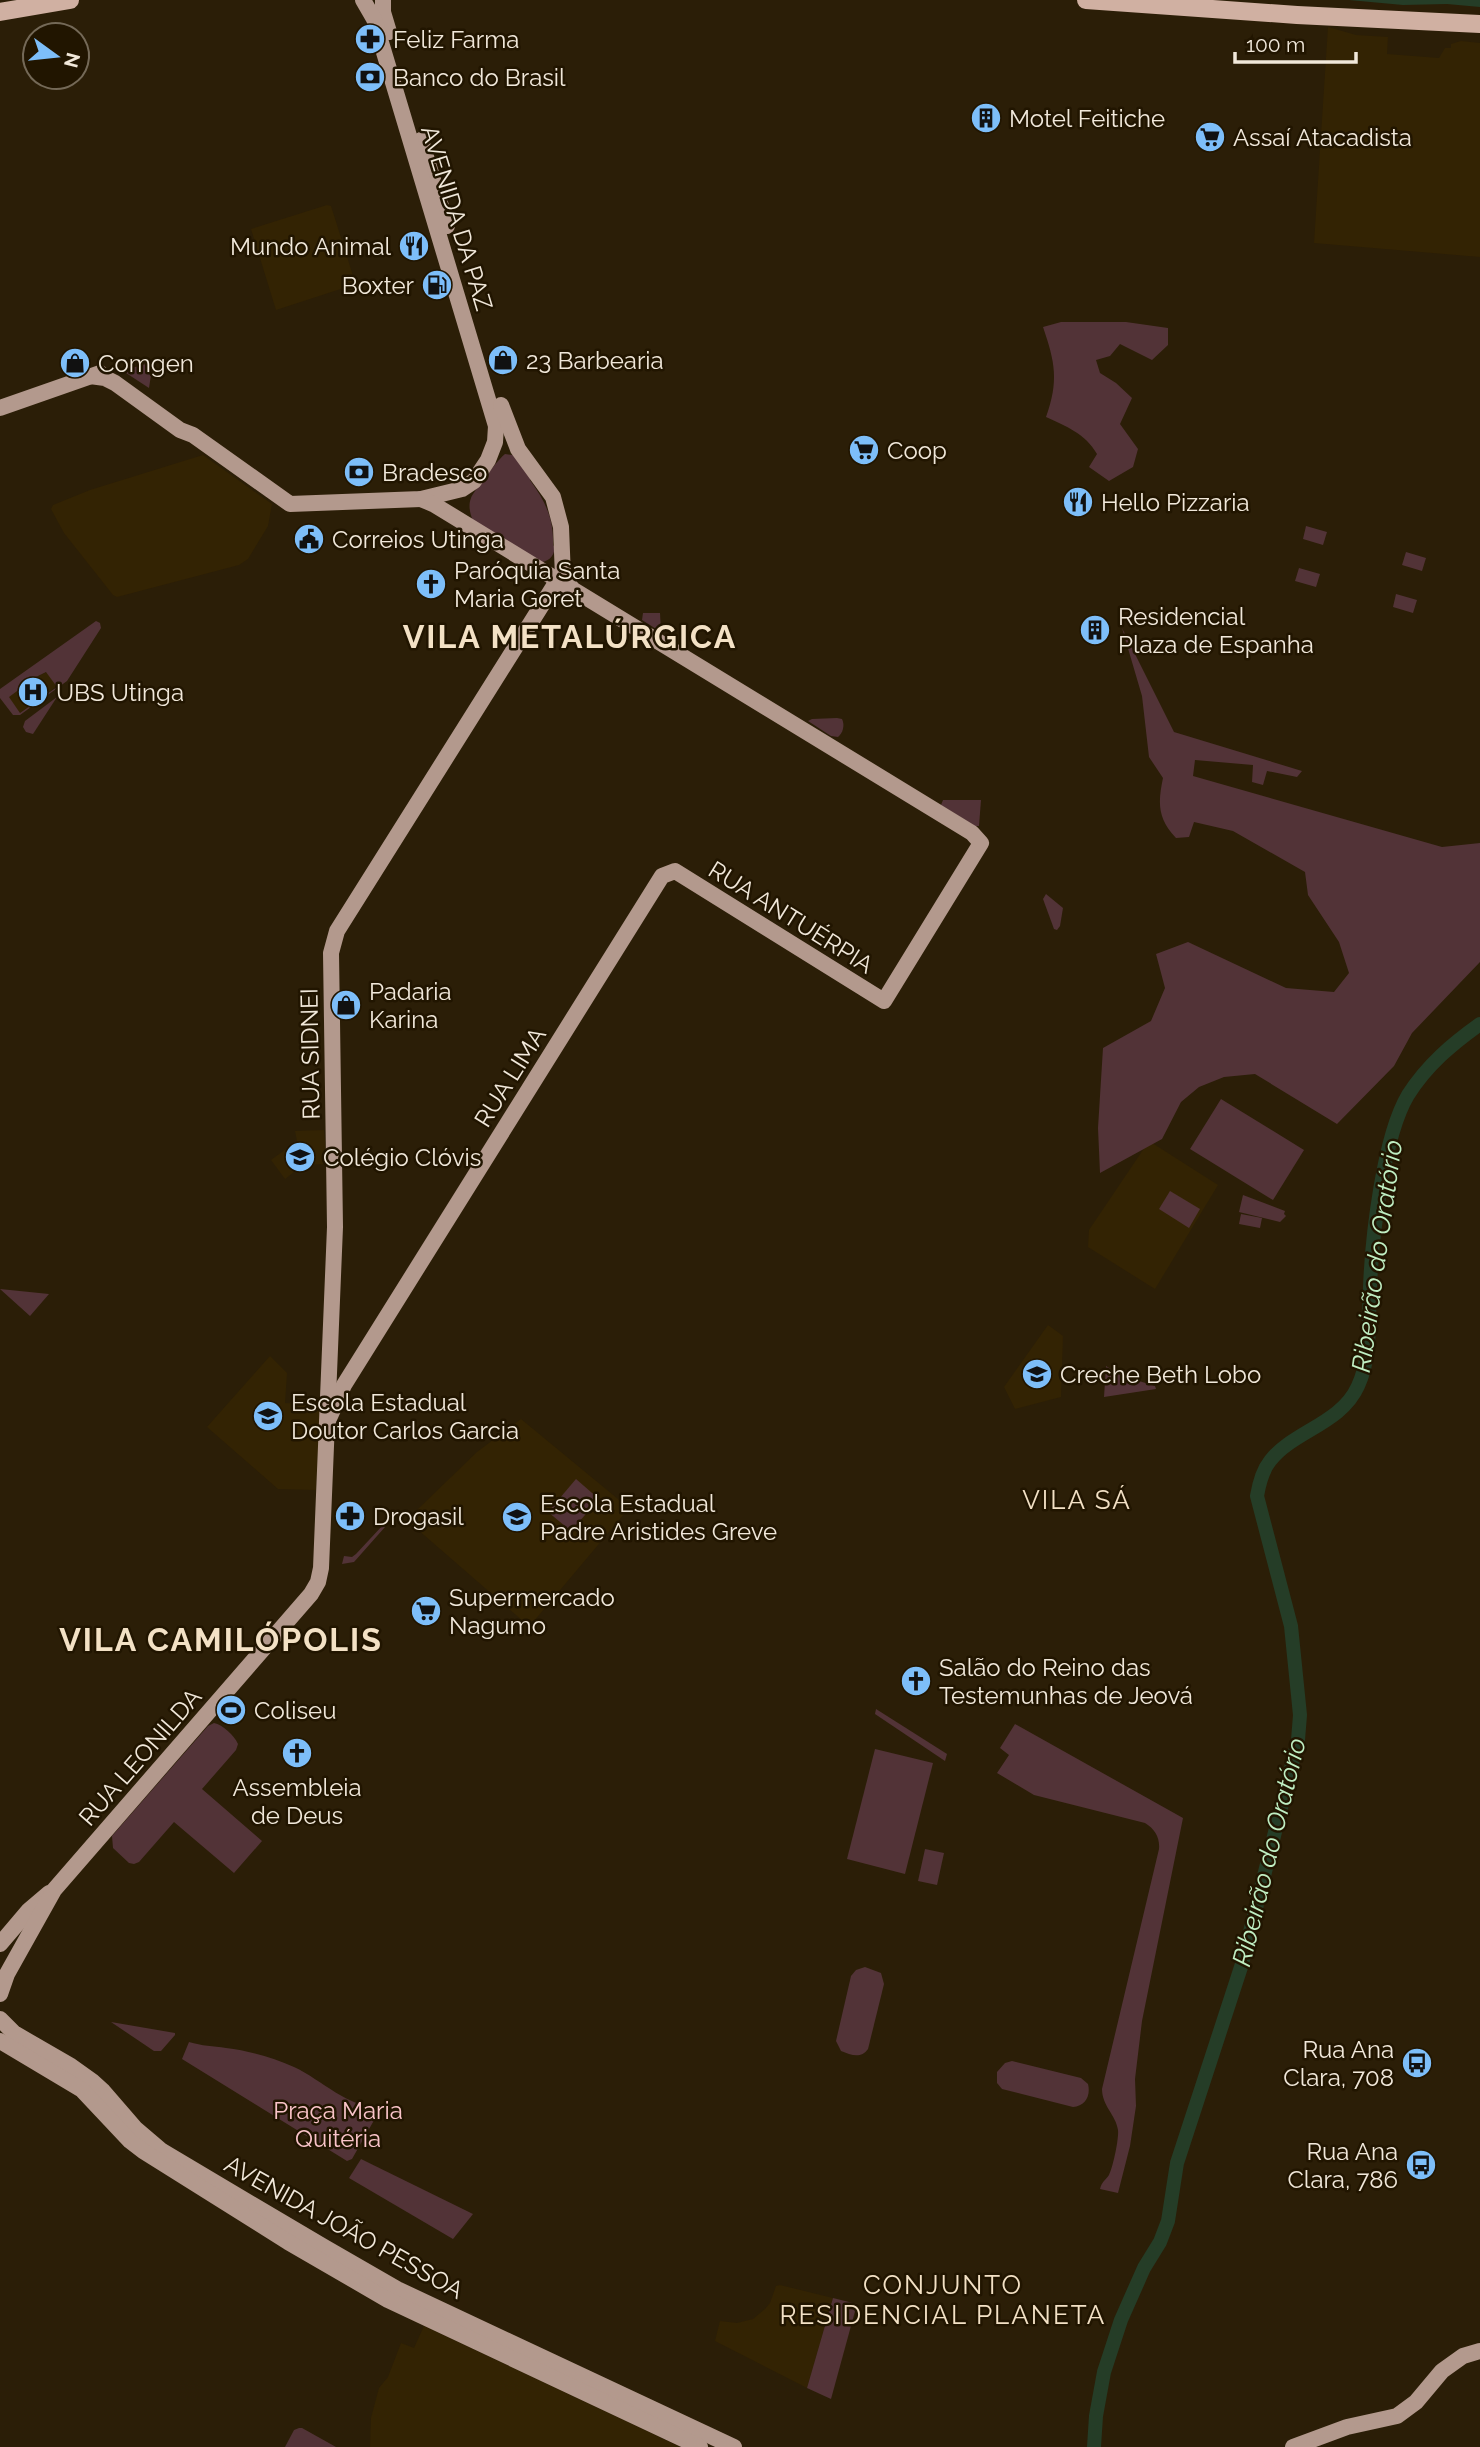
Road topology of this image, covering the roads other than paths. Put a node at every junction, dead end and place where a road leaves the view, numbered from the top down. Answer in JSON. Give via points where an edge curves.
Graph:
{"nodes":[{"id":1,"x":70,"y":0,"type":"edge"},
{"id":2,"x":363,"y":0,"type":"edge"},
{"id":3,"x":383,"y":0,"type":"edge"},
{"id":4,"x":1086,"y":0,"type":"edge"},
{"id":5,"x":0,"y":12,"type":"edge"},
{"id":6,"x":1480,"y":24,"type":"edge"},
{"id":7,"x":0,"y":408,"type":"edge"},
{"id":8,"x":518,"y":449,"type":"junction"},
{"id":9,"x":492,"y":452,"type":"junction"},
{"id":10,"x":468,"y":486,"type":"junction"},
{"id":11,"x":421,"y":499,"type":"junction"},
{"id":12,"x":466,"y":525,"type":"junction"},
{"id":13,"x":561,"y":546,"type":"junction"},
{"id":14,"x":535,"y":568,"type":"junction"},
{"id":15,"x":564,"y":584,"type":"junction"},
{"id":16,"x":675,"y":872,"type":"joint"},
{"id":17,"x":337,"y":1383,"type":"junction"},
{"id":18,"x":327,"y":1423,"type":"junction"},
{"id":19,"x":314,"y":1589,"type":"joint"},
{"id":20,"x":40,"y":1907,"type":"junction"},
{"id":21,"x":0,"y":1944,"type":"edge"},
{"id":22,"x":4,"y":1967,"type":"edge"},
{"id":23,"x":0,"y":1994,"type":"edge"},
{"id":24,"x":0,"y":2020,"type":"edge"},
{"id":25,"x":0,"y":2041,"type":"edge"},
{"id":26,"x":1480,"y":2351,"type":"edge"},
{"id":27,"x":700,"y":2447,"type":"edge"},
{"id":28,"x":734,"y":2447,"type":"edge"},
{"id":29,"x":1293,"y":2447,"type":"edge"}],
"edges":[{"from":1,"to":5,"type":"highway"},
{"from":2,"to":9,"type":"main road","name":"AVENIDA DA PAZ","via":[[374,19],[496,426]]},
{"from":3,"to":8,"type":"main road","name":"AVENIDA DA PAZ","via":[[490,370]]},
{"from":4,"to":6,"type":"highway"},
{"from":7,"to":11,"type":"main road","via":[[90,376],[110,380],[290,504]]},
{"from":8,"to":9,"type":"main road"},
{"from":8,"to":13,"type":"main road","via":[[553,497]]},
{"from":9,"to":10,"type":"main road"},
{"from":10,"to":11,"type":"main road"},
{"from":10,"to":12,"type":"main road"},
{"from":11,"to":12,"type":"main road"},
{"from":12,"to":14,"type":"main road"},
{"from":13,"to":14,"type":"main road","via":[[553,561]]},
{"from":13,"to":15,"type":"main road"},
{"from":14,"to":15,"type":"main road"},
{"from":15,"to":16,"type":"main road","name":"RUA ANTUÉRPIA","via":[[972,833],[981,843],[884,1002]]},
{"from":15,"to":17,"type":"main road","name":"RUA SIDNEI","via":[[333,942]]},
{"from":16,"to":17,"type":"main road","name":"RUA LIMA","via":[[657,883]]},
{"from":17,"to":18,"type":"main road","name":"RUA SIDNEI"},
{"from":17,"to":18,"type":"main road","name":"RUA LIMA","via":[[340,1405]]},
{"from":18,"to":19,"type":"main road","name":"RUA SIDNEI","via":[[321,1568]]},
{"from":19,"to":20,"type":"main road","name":"RUA LEONILDA"},
{"from":20,"to":21,"type":"main road"},
{"from":20,"to":22,"type":"main road"},
{"from":22,"to":23,"type":"main road"},
{"from":24,"to":28,"type":"main road","name":"AVENIDA JOÃO PESSOA","via":[[92,2081],[162,2151],[316,2242],[397,2289]]},
{"from":25,"to":27,"type":"main road","name":"AVENIDA JOÃO PESSOA","via":[[82,2090],[143,2151],[288,2242],[388,2300]]},
{"from":26,"to":29,"type":"main road","via":[[1442,2371],[1398,2416],[1347,2427]]}]}
